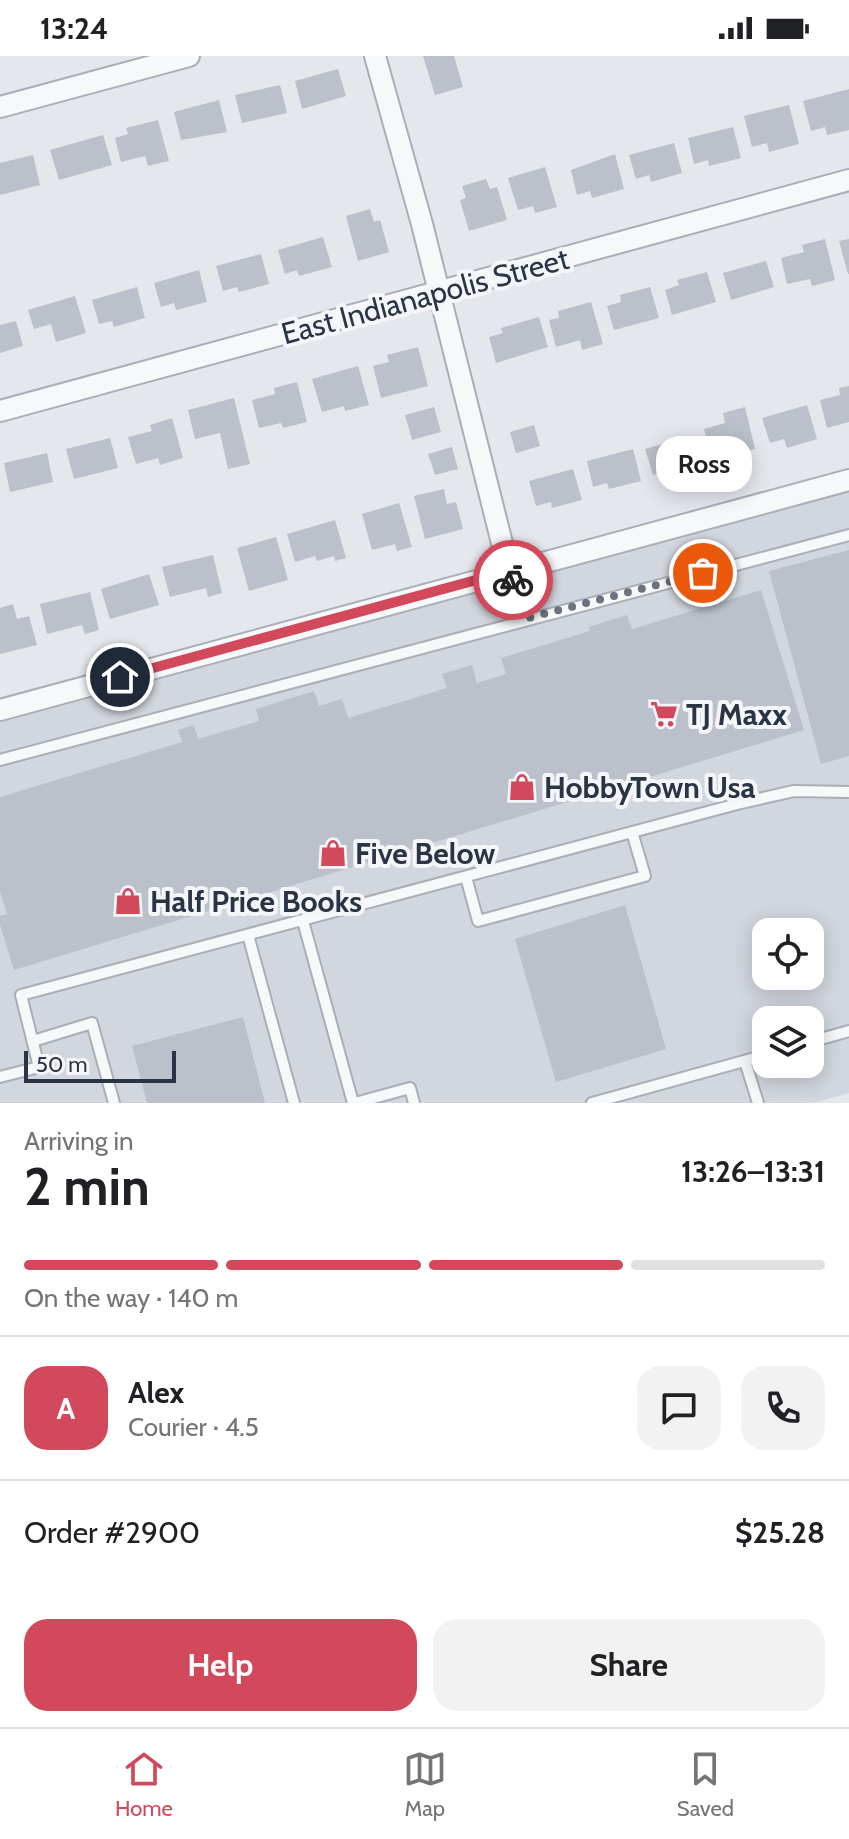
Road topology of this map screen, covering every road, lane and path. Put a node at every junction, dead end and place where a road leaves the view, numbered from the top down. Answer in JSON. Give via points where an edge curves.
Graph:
{"nodes":[{"id":1,"x":189,"y":56,"type":"edge"},
{"id":2,"x":375,"y":56,"type":"edge"},
{"id":3,"x":0,"y":107,"type":"edge"},
{"id":4,"x":849,"y":180,"type":"edge"},
{"id":5,"x":440,"y":292,"type":"junction"},
{"id":6,"x":0,"y":411,"type":"edge"},
{"id":7,"x":849,"y":480,"type":"edge"},
{"id":8,"x":849,"y":535,"type":"edge"},
{"id":9,"x":509,"y":571,"type":"junction"},
{"id":10,"x":528,"y":618,"type":"junction"},
{"id":11,"x":0,"y":710,"type":"edge"},
{"id":12,"x":0,"y":760,"type":"edge"},
{"id":13,"x":849,"y":792,"type":"edge"},
{"id":14,"x":632,"y":832,"type":"junction"},
{"id":15,"x":466,"y":877,"type":"junction"},
{"id":16,"x":303,"y":921,"type":"junction"},
{"id":17,"x":248,"y":935,"type":"junction"},
{"id":18,"x":849,"y":1031,"type":"edge"},
{"id":19,"x":824,"y":1038,"type":"edge"},
{"id":20,"x":33,"y":1041,"type":"junction"},
{"id":21,"x":752,"y":1059,"type":"edge"},
{"id":22,"x":745,"y":1061,"type":"junction"},
{"id":23,"x":0,"y":1077,"type":"edge"},
{"id":24,"x":114,"y":1103,"type":"edge"},
{"id":25,"x":294,"y":1103,"type":"edge"},
{"id":26,"x":354,"y":1103,"type":"edge"},
{"id":27,"x":414,"y":1103,"type":"edge"},
{"id":28,"x":592,"y":1103,"type":"edge"},
{"id":29,"x":758,"y":1103,"type":"edge"}],
"edges":[{"from":1,"to":3,"type":"street"},
{"from":2,"to":5,"type":"street"},
{"from":4,"to":5,"type":"street","name":"East Indianapolis Street"},
{"from":5,"to":6,"type":"street","name":"East Indianapolis Street"},
{"from":5,"to":9,"type":"street"},
{"from":7,"to":9,"type":"street"},
{"from":8,"to":10,"type":"lane"},
{"from":9,"to":10,"type":"lane"},
{"from":9,"to":11,"type":"street"},
{"from":10,"to":12,"type":"lane"},
{"from":13,"to":14,"type":"lane","via":[[794,791]]},
{"from":14,"to":15,"type":"lane"},
{"from":14,"to":15,"type":"lane","via":[[645,876],[478,921]]},
{"from":15,"to":16,"type":"lane"},
{"from":16,"to":17,"type":"lane"},
{"from":16,"to":26,"type":"lane"},
{"from":17,"to":20,"type":"lane","via":[[21,995]]},
{"from":17,"to":25,"type":"lane"},
{"from":18,"to":19,"type":"lane"},
{"from":20,"to":23,"type":"lane","via":[[39,1067]]},
{"from":20,"to":24,"type":"lane","via":[[92,1023]]},
{"from":21,"to":22,"type":"lane"},
{"from":22,"to":28,"type":"lane"},
{"from":22,"to":29,"type":"lane"},
{"from":26,"to":27,"type":"lane","via":[[410,1088]]}]}
